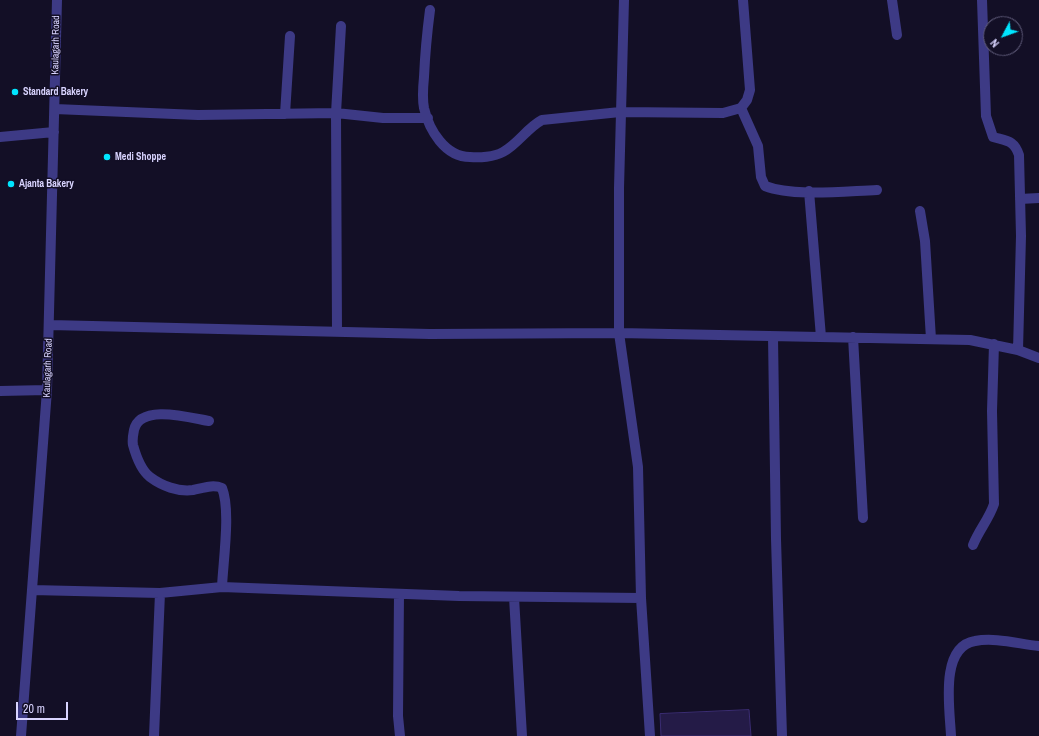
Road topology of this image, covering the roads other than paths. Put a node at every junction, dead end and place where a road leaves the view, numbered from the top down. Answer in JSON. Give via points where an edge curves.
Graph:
{"nodes":[{"id":1,"x":58,"y":0,"type":"edge"},
{"id":2,"x":624,"y":0,"type":"edge"},
{"id":3,"x":743,"y":0,"type":"edge"},
{"id":4,"x":892,"y":0,"type":"edge"},
{"id":5,"x":982,"y":0,"type":"edge"},
{"id":6,"x":430,"y":10,"type":"dead end"},
{"id":7,"x":341,"y":26,"type":"dead end"},
{"id":8,"x":897,"y":35,"type":"dead end"},
{"id":9,"x":290,"y":36,"type":"dead end"},
{"id":10,"x":741,"y":108,"type":"junction"},
{"id":11,"x":55,"y":109,"type":"junction"},
{"id":12,"x":620,"y":112,"type":"junction"},
{"id":13,"x":336,"y":113,"type":"junction"},
{"id":14,"x":285,"y":114,"type":"junction"},
{"id":15,"x":428,"y":118,"type":"junction"},
{"id":16,"x":54,"y":132,"type":"junction"},
{"id":17,"x":0,"y":137,"type":"edge"},
{"id":18,"x":877,"y":190,"type":"dead end"},
{"id":19,"x":809,"y":191,"type":"junction"},
{"id":20,"x":1039,"y":198,"type":"edge"},
{"id":21,"x":1020,"y":199,"type":"junction"},
{"id":22,"x":920,"y":211,"type":"dead end"},
{"id":23,"x":50,"y":325,"type":"junction"},
{"id":24,"x":336,"y":332,"type":"junction"},
{"id":25,"x":619,"y":333,"type":"junction"},
{"id":26,"x":773,"y":337,"type":"junction"},
{"id":27,"x":820,"y":337,"type":"junction"},
{"id":28,"x":853,"y":337,"type":"junction"},
{"id":29,"x":931,"y":339,"type":"junction"},
{"id":30,"x":994,"y":344,"type":"junction"},
{"id":31,"x":1018,"y":350,"type":"junction"},
{"id":32,"x":1039,"y":358,"type":"edge"},
{"id":33,"x":47,"y":390,"type":"junction"},
{"id":34,"x":0,"y":391,"type":"edge"},
{"id":35,"x":209,"y":421,"type":"dead end"},
{"id":36,"x":863,"y":518,"type":"dead end"},
{"id":37,"x":973,"y":546,"type":"dead end"},
{"id":38,"x":222,"y":587,"type":"junction"},
{"id":39,"x":32,"y":590,"type":"junction"},
{"id":40,"x":160,"y":593,"type":"junction"},
{"id":41,"x":399,"y":594,"type":"junction"},
{"id":42,"x":514,"y":597,"type":"junction"},
{"id":43,"x":641,"y":598,"type":"junction"},
{"id":44,"x":1039,"y":646,"type":"edge"},
{"id":45,"x":21,"y":736,"type":"edge"},
{"id":46,"x":154,"y":736,"type":"edge"},
{"id":47,"x":400,"y":736,"type":"edge"},
{"id":48,"x":522,"y":736,"type":"edge"},
{"id":49,"x":650,"y":736,"type":"edge"},
{"id":50,"x":782,"y":736,"type":"edge"},
{"id":51,"x":951,"y":736,"type":"edge"}],
"edges":[{"from":1,"to":11,"type":"street","name":"Kaulagarh Road"},
{"from":2,"to":12,"type":"street","via":[[623,92]]},
{"from":3,"to":10,"type":"street","via":[[750,90]]},
{"from":4,"to":8,"type":"street"},
{"from":5,"to":21,"type":"street","via":[[986,116],[993,137],[1008,139],[1016,146],[1019,155]]},
{"from":6,"to":15,"type":"street","via":[[423,93]]},
{"from":7,"to":13,"type":"street"},
{"from":9,"to":14,"type":"street"},
{"from":10,"to":12,"type":"street","via":[[723,113]]},
{"from":10,"to":19,"type":"street","via":[[758,146],[761,177],[765,186],[780,190]]},
{"from":11,"to":14,"type":"street","via":[[198,115]]},
{"from":11,"to":16,"type":"street","name":"Kaulagarh Road"},
{"from":12,"to":15,"type":"street","via":[[542,120],[532,125],[502,153],[475,158],[452,153],[440,142]]},
{"from":12,"to":25,"type":"street"},
{"from":13,"to":14,"type":"street"},
{"from":13,"to":15,"type":"street","via":[[383,118]]},
{"from":13,"to":24,"type":"street"},
{"from":16,"to":17,"type":"street"},
{"from":16,"to":23,"type":"street","name":"Kaulagarh Road"},
{"from":18,"to":19,"type":"street"},
{"from":19,"to":27,"type":"street"},
{"from":20,"to":21,"type":"street"},
{"from":21,"to":31,"type":"street"},
{"from":22,"to":29,"type":"street","via":[[925,241]]},
{"from":23,"to":24,"type":"street"},
{"from":23,"to":33,"type":"street","name":"Kaulagarh Road"},
{"from":24,"to":25,"type":"street"},
{"from":25,"to":26,"type":"street"},
{"from":25,"to":43,"type":"street","via":[[638,467]]},
{"from":26,"to":27,"type":"street"},
{"from":26,"to":50,"type":"street"},
{"from":27,"to":28,"type":"street"},
{"from":28,"to":29,"type":"street"},
{"from":28,"to":36,"type":"street"},
{"from":29,"to":30,"type":"street","via":[[970,340]]},
{"from":30,"to":31,"type":"street"},
{"from":30,"to":37,"type":"street","via":[[994,504]]},
{"from":31,"to":32,"type":"street"},
{"from":33,"to":34,"type":"street"},
{"from":33,"to":39,"type":"street","name":"Kaulagarh Road"},
{"from":35,"to":38,"type":"street","via":[[166,414],[146,416],[135,426],[132,441],[137,458],[149,476],[162,484],[176,490],[216,486],[222,488],[225,494],[225,521]]},
{"from":38,"to":40,"type":"street"},
{"from":38,"to":41,"type":"street"},
{"from":39,"to":40,"type":"street"},
{"from":39,"to":45,"type":"street","name":"Kaulagarh Road"},
{"from":40,"to":46,"type":"street"},
{"from":41,"to":42,"type":"street"},
{"from":41,"to":47,"type":"street"},
{"from":42,"to":43,"type":"street"},
{"from":42,"to":48,"type":"street"},
{"from":43,"to":49,"type":"street"},
{"from":44,"to":51,"type":"street","via":[[975,641],[964,645],[956,653],[952,661],[949,687]]}]}
